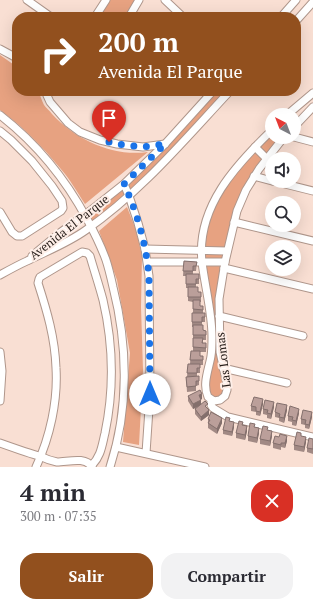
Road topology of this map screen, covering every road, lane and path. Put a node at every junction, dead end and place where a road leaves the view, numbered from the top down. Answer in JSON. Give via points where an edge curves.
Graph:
{"nodes":[{"id":1,"x":27,"y":0,"type":"edge"},
{"id":2,"x":106,"y":0,"type":"edge"},
{"id":3,"x":139,"y":0,"type":"edge"},
{"id":4,"x":165,"y":0,"type":"edge"},
{"id":5,"x":296,"y":0,"type":"edge"},
{"id":6,"x":313,"y":2,"type":"edge"},
{"id":7,"x":44,"y":12,"type":"edge"},
{"id":8,"x":98,"y":12,"type":"edge"},
{"id":9,"x":132,"y":12,"type":"edge"},
{"id":10,"x":178,"y":12,"type":"edge"},
{"id":11,"x":285,"y":12,"type":"edge"},
{"id":12,"x":301,"y":15,"type":"edge"},
{"id":13,"x":0,"y":49,"type":"edge"},
{"id":14,"x":12,"y":55,"type":"edge"},
{"id":15,"x":313,"y":93,"type":"edge"},
{"id":16,"x":47,"y":96,"type":"edge"},
{"id":17,"x":208,"y":96,"type":"edge"},
{"id":18,"x":225,"y":96,"type":"edge"},
{"id":19,"x":313,"y":107,"type":"edge"},
{"id":20,"x":295,"y":108,"type":"edge"},
{"id":21,"x":0,"y":115,"type":"edge"},
{"id":22,"x":301,"y":119,"type":"edge"},
{"id":23,"x":0,"y":131,"type":"edge"},
{"id":24,"x":265,"y":137,"type":"edge"},
{"id":25,"x":301,"y":139,"type":"edge"},
{"id":26,"x":313,"y":142,"type":"edge"},
{"id":27,"x":165,"y":144,"type":"junction"},
{"id":28,"x":255,"y":147,"type":"junction"},
{"id":29,"x":265,"y":156,"type":"edge"},
{"id":30,"x":265,"y":163,"type":"edge"},
{"id":31,"x":254,"y":176,"type":"junction"},
{"id":32,"x":265,"y":179,"type":"edge"},
{"id":33,"x":124,"y":184,"type":"junction"},
{"id":34,"x":301,"y":188,"type":"edge"},
{"id":35,"x":313,"y":191,"type":"edge"},
{"id":36,"x":129,"y":196,"type":"junction"},
{"id":37,"x":0,"y":212,"type":"edge"},
{"id":38,"x":85,"y":214,"type":"junction"},
{"id":39,"x":234,"y":222,"type":"junction"},
{"id":40,"x":91,"y":226,"type":"junction"},
{"id":41,"x":313,"y":240,"type":"edge"},
{"id":42,"x":145,"y":249,"type":"junction"},
{"id":43,"x":202,"y":250,"type":"junction"},
{"id":44,"x":227,"y":251,"type":"junction"},
{"id":45,"x":26,"y":261,"type":"junction"},
{"id":46,"x":148,"y":262,"type":"junction"},
{"id":47,"x":202,"y":262,"type":"junction"},
{"id":48,"x":224,"y":265,"type":"junction"},
{"id":49,"x":0,"y":275,"type":"edge"},
{"id":50,"x":313,"y":289,"type":"edge"},
{"id":51,"x":219,"y":316,"type":"junction"},
{"id":52,"x":216,"y":336,"type":"junction"},
{"id":53,"x":303,"y":336,"type":"dead end"},
{"id":54,"x":0,"y":352,"type":"edge"},
{"id":55,"x":223,"y":368,"type":"junction"},
{"id":56,"x":287,"y":383,"type":"dead end"},
{"id":57,"x":211,"y":400,"type":"junction"},
{"id":58,"x":0,"y":401,"type":"edge"},
{"id":59,"x":313,"y":437,"type":"edge"},
{"id":60,"x":0,"y":443,"type":"edge"},
{"id":61,"x":116,"y":447,"type":"junction"},
{"id":62,"x":146,"y":454,"type":"junction"},
{"id":63,"x":40,"y":457,"type":"junction"},
{"id":64,"x":58,"y":464,"type":"edge"},
{"id":65,"x":36,"y":467,"type":"edge"},
{"id":66,"x":92,"y":467,"type":"edge"},
{"id":67,"x":110,"y":467,"type":"edge"},
{"id":68,"x":205,"y":467,"type":"edge"}],
"edges":[{"from":1,"to":7,"type":"street"},
{"from":2,"to":8,"type":"street"},
{"from":3,"to":9,"type":"street"},
{"from":4,"to":10,"type":"street"},
{"from":5,"to":11,"type":"street"},
{"from":6,"to":12,"type":"street"},
{"from":13,"to":14,"type":"street"},
{"from":15,"to":20,"type":"street"},
{"from":16,"to":27,"type":"street","via":[[68,123],[80,132],[117,144],[143,147]]},
{"from":17,"to":27,"type":"street","name":"Avenida El Parque"},
{"from":18,"to":36,"type":"street","name":"Avenida El Parque"},
{"from":19,"to":22,"type":"street"},
{"from":21,"to":38,"type":"street","via":[[26,137],[46,159]]},
{"from":23,"to":37,"type":"street","via":[[22,150],[42,173],[62,199],[63,205],[61,211],[22,236],[12,232]]},
{"from":24,"to":28,"type":"street","name":"Las Lomas"},
{"from":25,"to":26,"type":"street"},
{"from":27,"to":33,"type":"street","name":"Avenida El Parque"},
{"from":28,"to":29,"type":"street"},
{"from":28,"to":43,"type":"street","name":"Las Lomas","via":[[224,184],[216,198],[204,230]]},
{"from":30,"to":31,"type":"street","name":"Las Lomas"},
{"from":31,"to":32,"type":"street"},
{"from":31,"to":39,"type":"street","name":"Las Lomas"},
{"from":33,"to":36,"type":"street"},
{"from":33,"to":38,"type":"street","name":"Avenida El Parque"},
{"from":34,"to":35,"type":"street"},
{"from":36,"to":40,"type":"street","name":"Avenida El Parque"},
{"from":36,"to":42,"type":"street"},
{"from":38,"to":40,"type":"street"},
{"from":38,"to":45,"type":"street","name":"Avenida El Parque"},
{"from":39,"to":41,"type":"street"},
{"from":39,"to":44,"type":"street","name":"Las Lomas"},
{"from":40,"to":45,"type":"street","name":"Avenida El Parque","via":[[61,245]]},
{"from":40,"to":61,"type":"street","via":[[106,260],[117,303],[122,340],[123,395]]},
{"from":42,"to":43,"type":"street"},
{"from":42,"to":46,"type":"street"},
{"from":43,"to":44,"type":"street"},
{"from":43,"to":47,"type":"street","name":"Las Lomas"},
{"from":44,"to":48,"type":"street","name":"Las Lomas"},
{"from":45,"to":49,"type":"street","name":"Avenida El Parque"},
{"from":46,"to":47,"type":"street"},
{"from":46,"to":62,"type":"street","via":[[150,394]]},
{"from":47,"to":48,"type":"street"},
{"from":47,"to":52,"type":"street","name":"Las Lomas"},
{"from":48,"to":50,"type":"street"},
{"from":48,"to":51,"type":"street","name":"Las Lomas"},
{"from":51,"to":52,"type":"street","name":"Las Lomas"},
{"from":51,"to":53,"type":"street"},
{"from":52,"to":55,"type":"street","name":"Las Lomas"},
{"from":52,"to":57,"type":"street","name":"Las Lomas","via":[[205,386]]},
{"from":54,"to":58,"type":"street"},
{"from":55,"to":56,"type":"street"},
{"from":55,"to":57,"type":"street","name":"Las Lomas","via":[[228,387],[225,396],[217,401]]},
{"from":57,"to":59,"type":"street","via":[[213,408],[228,417]]},
{"from":60,"to":63,"type":"street"},
{"from":61,"to":62,"type":"street"},
{"from":61,"to":67,"type":"street"},
{"from":62,"to":68,"type":"street"},
{"from":63,"to":64,"type":"street"},
{"from":63,"to":65,"type":"street"},
{"from":63,"to":66,"type":"street","via":[[52,414],[56,368],[50,324],[38,281],[40,277],[84,252],[90,256],[103,301],[111,362],[110,397],[105,430],[99,457]]},
{"from":64,"to":66,"type":"street","via":[[69,460],[87,461]]}]}
